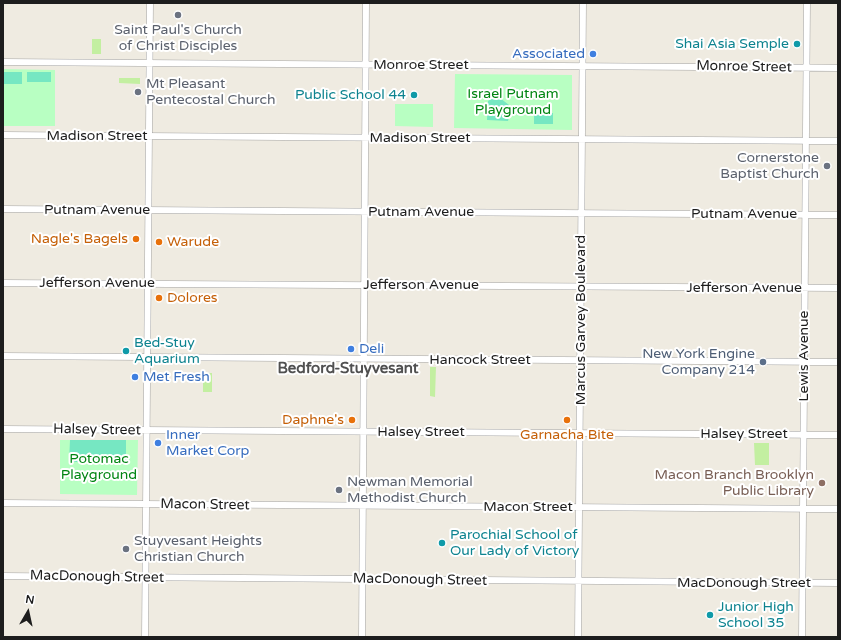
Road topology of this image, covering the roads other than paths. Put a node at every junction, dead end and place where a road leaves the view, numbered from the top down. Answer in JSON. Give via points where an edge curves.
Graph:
{"nodes":[{"id":1,"x":150,"y":3,"type":"edge"},
{"id":2,"x":366,"y":3,"type":"edge"},
{"id":3,"x":583,"y":3,"type":"edge"},
{"id":4,"x":806,"y":3,"type":"edge"},
{"id":5,"x":3,"y":62,"type":"edge"},
{"id":6,"x":149,"y":63,"type":"junction"},
{"id":7,"x":366,"y":64,"type":"junction"},
{"id":8,"x":583,"y":65,"type":"junction"},
{"id":9,"x":806,"y":68,"type":"junction"},
{"id":10,"x":838,"y":68,"type":"edge"},
{"id":11,"x":3,"y":135,"type":"edge"},
{"id":12,"x":149,"y":136,"type":"junction"},
{"id":13,"x":365,"y":138,"type":"junction"},
{"id":14,"x":582,"y":140,"type":"junction"},
{"id":15,"x":806,"y":141,"type":"junction"},
{"id":16,"x":838,"y":141,"type":"edge"},
{"id":17,"x":3,"y":209,"type":"edge"},
{"id":18,"x":148,"y":210,"type":"junction"},
{"id":19,"x":365,"y":212,"type":"junction"},
{"id":20,"x":582,"y":213,"type":"junction"},
{"id":21,"x":805,"y":215,"type":"junction"},
{"id":22,"x":838,"y":215,"type":"edge"},
{"id":23,"x":3,"y":283,"type":"edge"},
{"id":24,"x":148,"y":284,"type":"junction"},
{"id":25,"x":364,"y":285,"type":"junction"},
{"id":26,"x":581,"y":287,"type":"junction"},
{"id":27,"x":805,"y":288,"type":"junction"},
{"id":28,"x":838,"y":288,"type":"edge"},
{"id":29,"x":3,"y":356,"type":"edge"},
{"id":30,"x":147,"y":357,"type":"junction"},
{"id":31,"x":364,"y":359,"type":"junction"},
{"id":32,"x":581,"y":360,"type":"junction"},
{"id":33,"x":804,"y":362,"type":"junction"},
{"id":34,"x":838,"y":362,"type":"edge"},
{"id":35,"x":3,"y":429,"type":"edge"},
{"id":36,"x":147,"y":430,"type":"junction"},
{"id":37,"x":363,"y":432,"type":"junction"},
{"id":38,"x":580,"y":433,"type":"junction"},
{"id":39,"x":804,"y":434,"type":"junction"},
{"id":40,"x":838,"y":435,"type":"edge"},
{"id":41,"x":3,"y":503,"type":"edge"},
{"id":42,"x":146,"y":504,"type":"junction"},
{"id":43,"x":363,"y":506,"type":"junction"},
{"id":44,"x":580,"y":507,"type":"junction"},
{"id":45,"x":803,"y":509,"type":"junction"},
{"id":46,"x":838,"y":510,"type":"edge"},
{"id":47,"x":3,"y":576,"type":"edge"},
{"id":48,"x":146,"y":578,"type":"junction"},
{"id":49,"x":362,"y":579,"type":"junction"},
{"id":50,"x":580,"y":581,"type":"junction"},
{"id":51,"x":803,"y":583,"type":"junction"},
{"id":52,"x":838,"y":583,"type":"edge"},
{"id":53,"x":145,"y":637,"type":"edge"},
{"id":54,"x":362,"y":637,"type":"edge"},
{"id":55,"x":578,"y":637,"type":"edge"},
{"id":56,"x":802,"y":637,"type":"edge"}],
"edges":[{"from":1,"to":6,"type":"street"},
{"from":2,"to":7,"type":"street"},
{"from":3,"to":8,"type":"street","name":"Marcus Garvey Boulevard"},
{"from":4,"to":9,"type":"street","name":"Lewis Avenue"},
{"from":5,"to":6,"type":"street","name":"Monroe Street"},
{"from":6,"to":7,"type":"street","name":"Monroe Street"},
{"from":6,"to":12,"type":"street"},
{"from":7,"to":8,"type":"street","name":"Monroe Street"},
{"from":7,"to":13,"type":"street"},
{"from":8,"to":9,"type":"street","name":"Monroe Street"},
{"from":8,"to":14,"type":"street","name":"Marcus Garvey Boulevard"},
{"from":9,"to":10,"type":"street","name":"Monroe Street"},
{"from":9,"to":15,"type":"street","name":"Lewis Avenue"},
{"from":11,"to":12,"type":"street","name":"Madison Street"},
{"from":12,"to":13,"type":"street","name":"Madison Street"},
{"from":12,"to":18,"type":"street"},
{"from":13,"to":14,"type":"street","name":"Madison Street"},
{"from":13,"to":19,"type":"street"},
{"from":14,"to":15,"type":"street","name":"Madison Street"},
{"from":14,"to":20,"type":"street","name":"Marcus Garvey Boulevard"},
{"from":15,"to":16,"type":"street","name":"Madison Street"},
{"from":15,"to":21,"type":"street","name":"Lewis Avenue"},
{"from":17,"to":18,"type":"street","name":"Putnam Avenue"},
{"from":18,"to":19,"type":"street","name":"Putnam Avenue"},
{"from":18,"to":24,"type":"street"},
{"from":19,"to":20,"type":"street","name":"Putnam Avenue"},
{"from":19,"to":25,"type":"street"},
{"from":20,"to":21,"type":"street","name":"Putnam Avenue"},
{"from":20,"to":26,"type":"street","name":"Marcus Garvey Boulevard"},
{"from":21,"to":22,"type":"street","name":"Putnam Avenue"},
{"from":21,"to":27,"type":"street","name":"Lewis Avenue"},
{"from":23,"to":24,"type":"street","name":"Jefferson Avenue"},
{"from":24,"to":25,"type":"street","name":"Jefferson Avenue"},
{"from":24,"to":30,"type":"street"},
{"from":25,"to":26,"type":"street","name":"Jefferson Avenue"},
{"from":25,"to":31,"type":"street"},
{"from":26,"to":27,"type":"street","name":"Jefferson Avenue"},
{"from":26,"to":32,"type":"street","name":"Marcus Garvey Boulevard"},
{"from":27,"to":28,"type":"street","name":"Jefferson Avenue"},
{"from":27,"to":33,"type":"street","name":"Lewis Avenue"},
{"from":29,"to":30,"type":"street","name":"Hancock Street"},
{"from":30,"to":31,"type":"street","name":"Hancock Street"},
{"from":30,"to":36,"type":"street"},
{"from":31,"to":32,"type":"street","name":"Hancock Street"},
{"from":31,"to":37,"type":"street"},
{"from":32,"to":33,"type":"street","name":"Hancock Street"},
{"from":32,"to":38,"type":"street","name":"Marcus Garvey Boulevard"},
{"from":33,"to":34,"type":"street","name":"Hancock Street"},
{"from":33,"to":39,"type":"street","name":"Lewis Avenue"},
{"from":35,"to":36,"type":"street","name":"Halsey Street"},
{"from":36,"to":37,"type":"street","name":"Halsey Street"},
{"from":36,"to":42,"type":"street"},
{"from":37,"to":38,"type":"street","name":"Halsey Street"},
{"from":37,"to":43,"type":"street"},
{"from":38,"to":39,"type":"street","name":"Halsey Street"},
{"from":38,"to":44,"type":"street","name":"Marcus Garvey Boulevard"},
{"from":39,"to":40,"type":"street","name":"Halsey Street"},
{"from":39,"to":45,"type":"street","name":"Lewis Avenue"},
{"from":41,"to":42,"type":"street","name":"Macon Street"},
{"from":42,"to":43,"type":"street","name":"Macon Street"},
{"from":42,"to":48,"type":"street"},
{"from":43,"to":44,"type":"street","name":"Macon Street"},
{"from":43,"to":49,"type":"street"},
{"from":44,"to":45,"type":"street","name":"Macon Street"},
{"from":44,"to":50,"type":"street","name":"Marcus Garvey Boulevard"},
{"from":45,"to":46,"type":"street","name":"Macon Street"},
{"from":45,"to":51,"type":"street","name":"Lewis Avenue"},
{"from":47,"to":48,"type":"street","name":"MacDonough Street"},
{"from":48,"to":49,"type":"street","name":"MacDonough Street"},
{"from":48,"to":53,"type":"street"},
{"from":49,"to":50,"type":"street","name":"MacDonough Street"},
{"from":49,"to":54,"type":"street"},
{"from":50,"to":51,"type":"street","name":"MacDonough Street"},
{"from":50,"to":55,"type":"street","name":"Marcus Garvey Boulevard"},
{"from":51,"to":52,"type":"street","name":"MacDonough Street"},
{"from":51,"to":56,"type":"street","name":"Lewis Avenue"}]}
